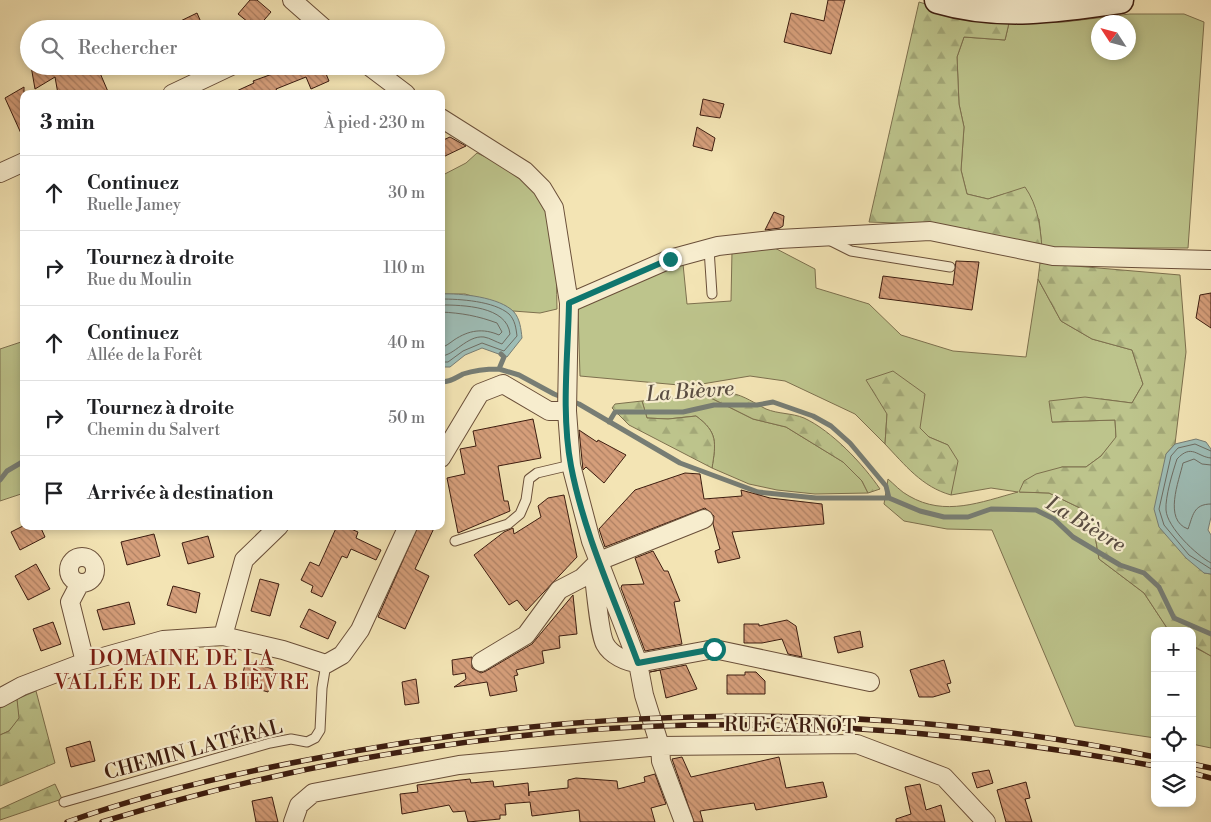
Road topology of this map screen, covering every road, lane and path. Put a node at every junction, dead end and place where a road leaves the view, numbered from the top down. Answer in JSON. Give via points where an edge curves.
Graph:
{"nodes":[{"id":1,"x":292,"y":0,"type":"edge"},
{"id":2,"x":938,"y":0,"type":"edge"},
{"id":3,"x":1120,"y":0,"type":"edge"},
{"id":4,"x":311,"y":20,"type":"edge"},
{"id":5,"x":212,"y":75,"type":"edge"},
{"id":6,"x":381,"y":75,"type":"edge"},
{"id":7,"x":180,"y":90,"type":"edge"},
{"id":8,"x":401,"y":90,"type":"edge"},
{"id":9,"x":445,"y":121,"type":"edge"},
{"id":10,"x":20,"y":163,"type":"edge"},
{"id":11,"x":2,"y":167,"type":"edge"},
{"id":12,"x":822,"y":237,"type":"junction"},
{"id":13,"x":709,"y":248,"type":"junction"},
{"id":14,"x":1211,"y":260,"type":"edge"},
{"id":15,"x":950,"y":267,"type":"dead end"},
{"id":16,"x":712,"y":294,"type":"dead end"},
{"id":17,"x":569,"y":303,"type":"junction"},
{"id":18,"x":567,"y":411,"type":"junction"},
{"id":19,"x":445,"y":451,"type":"edge"},
{"id":20,"x":571,"y":465,"type":"junction"},
{"id":21,"x":704,"y":519,"type":"dead end"},
{"id":22,"x":274,"y":530,"type":"edge"},
{"id":23,"x":406,"y":530,"type":"edge"},
{"id":24,"x":455,"y":541,"type":"dead end"},
{"id":25,"x":596,"y":564,"type":"junction"},
{"id":26,"x":80,"y":582,"type":"dead end"},
{"id":27,"x":223,"y":636,"type":"junction"},
{"id":28,"x":85,"y":662,"type":"junction"},
{"id":29,"x":481,"y":662,"type":"dead end"},
{"id":30,"x":638,"y":663,"type":"junction"},
{"id":31,"x":326,"y":664,"type":"junction"},
{"id":32,"x":870,"y":682,"type":"dead end"},
{"id":33,"x":0,"y":698,"type":"edge"},
{"id":34,"x":660,"y":746,"type":"junction"},
{"id":35,"x":64,"y":802,"type":"dead end"},
{"id":36,"x":293,"y":822,"type":"edge"},
{"id":37,"x":684,"y":822,"type":"edge"},
{"id":38,"x":986,"y":822,"type":"edge"}],
"edges":[{"from":1,"to":4,"type":"street"},
{"from":2,"to":3,"type":"street","via":[[1006,12]]},
{"from":5,"to":7,"type":"street"},
{"from":6,"to":8,"type":"street"},
{"from":9,"to":17,"type":"street","via":[[525,171],[542,188],[554,208]]},
{"from":10,"to":11,"type":"street"},
{"from":12,"to":13,"type":"street"},
{"from":12,"to":14,"type":"street","via":[[930,231],[1053,256]]},
{"from":12,"to":15,"type":"lane","via":[[851,251]]},
{"from":13,"to":16,"type":"lane"},
{"from":13,"to":17,"type":"street","via":[[670,259]]},
{"from":17,"to":18,"type":"street"},
{"from":18,"to":19,"type":"street","via":[[548,411],[503,384],[490,388],[480,393]]},
{"from":18,"to":20,"type":"street"},
{"from":20,"to":24,"type":"lane","via":[[538,473],[530,480],[520,514],[508,524]]},
{"from":20,"to":25,"type":"street"},
{"from":21,"to":25,"type":"street"},
{"from":22,"to":27,"type":"street","via":[[244,560]]},
{"from":23,"to":31,"type":"street","via":[[360,630],[342,655]]},
{"from":25,"to":29,"type":"street","via":[[582,578],[559,590],[526,634]]},
{"from":25,"to":30,"type":"street"},
{"from":25,"to":30,"type":"street","via":[[604,644],[613,654]]},
{"from":26,"to":28,"type":"street","via":[[70,602]]},
{"from":27,"to":28,"type":"street","via":[[164,640]]},
{"from":27,"to":31,"type":"street"},
{"from":28,"to":33,"type":"street"},
{"from":30,"to":32,"type":"street","via":[[714,649]]},
{"from":30,"to":34,"type":"street"},
{"from":31,"to":35,"type":"lane","name":"CHEMIN LATÉRAL","via":[[320,730],[315,738],[307,742],[291,739],[270,744]]},
{"from":34,"to":36,"type":"street","name":"RUE CARNOT","via":[[459,765],[313,792],[298,805]]},
{"from":34,"to":37,"type":"street","via":[[661,761]]},
{"from":34,"to":38,"type":"street","name":"RUE CARNOT","via":[[857,744],[944,777]]}]}
